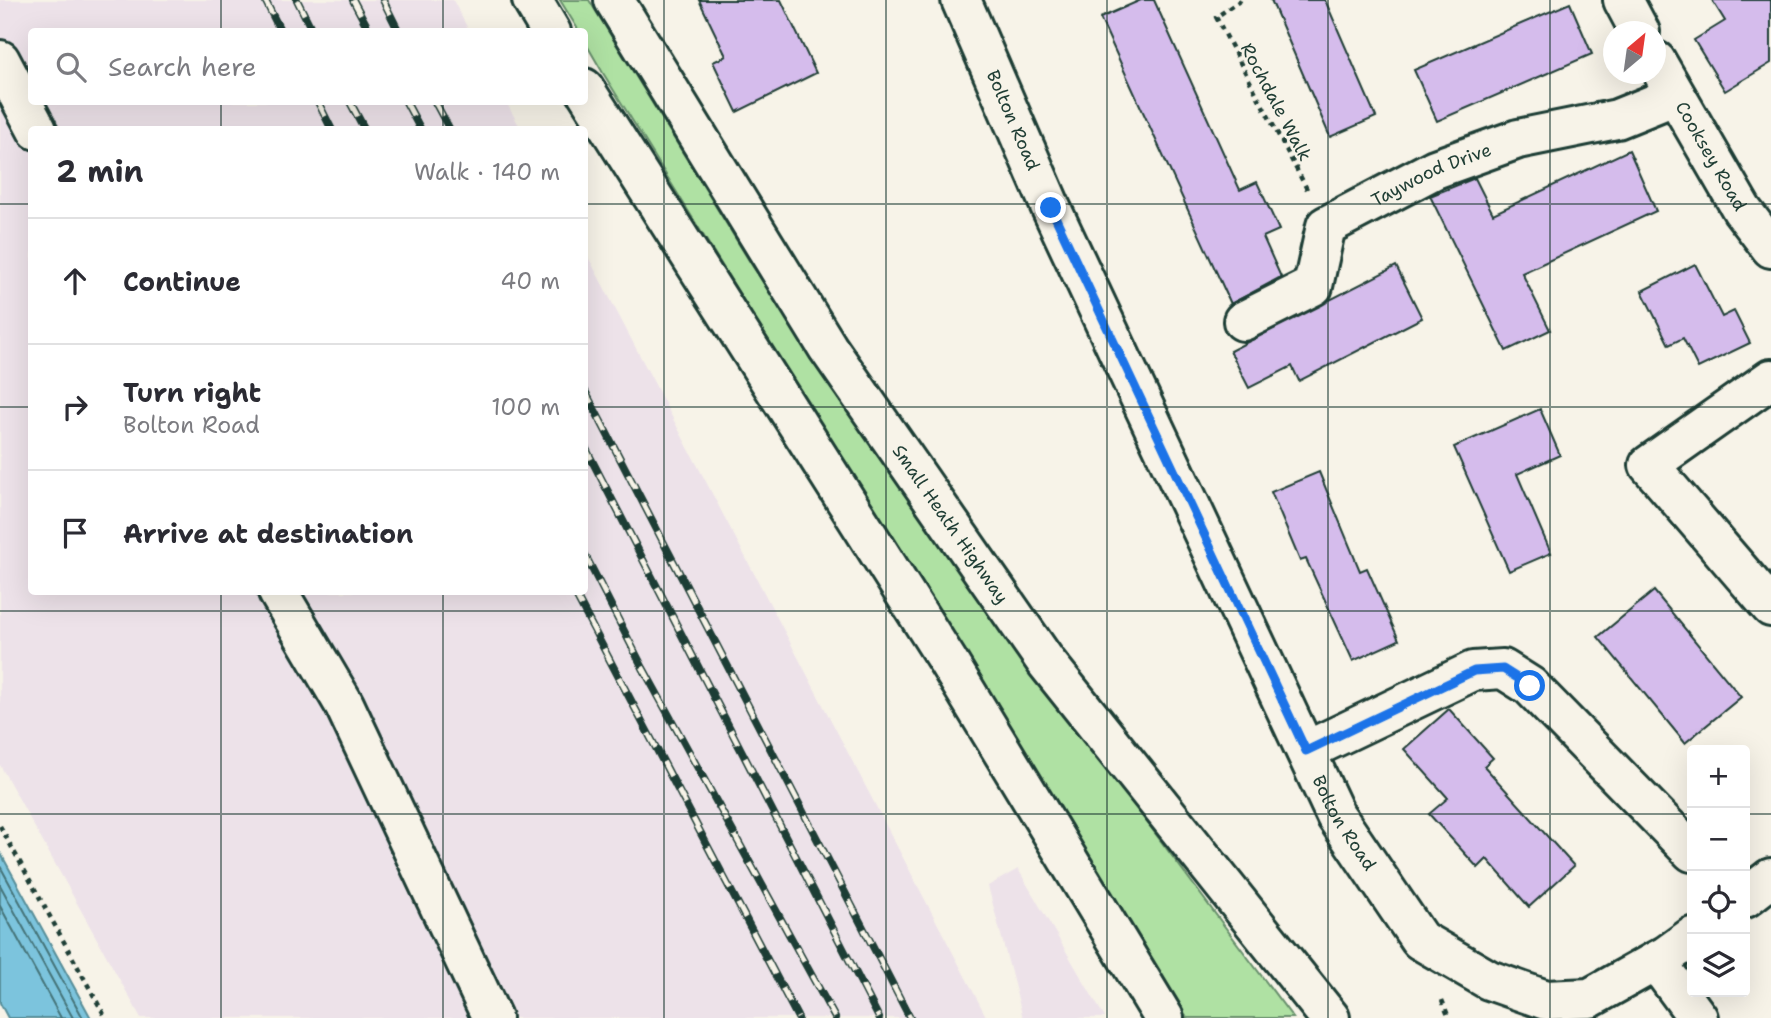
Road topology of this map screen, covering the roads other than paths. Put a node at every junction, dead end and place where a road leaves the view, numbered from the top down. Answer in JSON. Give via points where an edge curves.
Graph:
{"nodes":[{"id":1,"x":533,"y":0,"type":"edge"},
{"id":2,"x":614,"y":0,"type":"edge"},
{"id":3,"x":961,"y":0,"type":"edge"},
{"id":4,"x":1623,"y":0,"type":"edge"},
{"id":5,"x":1634,"y":21,"type":"edge"},
{"id":6,"x":549,"y":28,"type":"edge"},
{"id":7,"x":0,"y":60,"type":"edge"},
{"id":8,"x":1666,"y":80,"type":"edge"},
{"id":9,"x":588,"y":94,"type":"edge"},
{"id":10,"x":1674,"y":96,"type":"junction"},
{"id":11,"x":35,"y":126,"type":"edge"},
{"id":12,"x":1771,"y":248,"type":"edge"},
{"id":13,"x":1243,"y":321,"type":"dead end"},
{"id":14,"x":1771,"y":379,"type":"edge"},
{"id":15,"x":280,"y":595,"type":"edge"},
{"id":16,"x":1771,"y":607,"type":"edge"},
{"id":17,"x":1306,"y":751,"type":"junction"},
{"id":18,"x":1687,"y":847,"type":"edge"},
{"id":19,"x":1771,"y":878,"type":"edge"},
{"id":20,"x":1750,"y":894,"type":"edge"},
{"id":21,"x":1687,"y":940,"type":"edge"},
{"id":22,"x":1656,"y":961,"type":"junction"},
{"id":23,"x":492,"y":1018,"type":"edge"},
{"id":24,"x":1164,"y":1018,"type":"edge"},
{"id":25,"x":1330,"y":1018,"type":"edge"},
{"id":26,"x":1698,"y":1018,"type":"edge"}],
"edges":[{"from":1,"to":6,"type":"main road"},
{"from":2,"to":25,"type":"main road","name":"Small Heath Highway","via":[[828,348],[1031,639]]},
{"from":3,"to":17,"type":"main road","name":"Bolton Road","via":[[1051,208]]},
{"from":4,"to":5,"type":"main road"},
{"from":7,"to":11,"type":"main road"},
{"from":8,"to":10,"type":"main road","name":"Cooksey Road"},
{"from":9,"to":24,"type":"main road","via":[[947,660]]},
{"from":10,"to":12,"type":"main road","name":"Cooksey Road","via":[[1742,210]]},
{"from":10,"to":13,"type":"main road","name":"Taywood Drive","via":[[1617,119],[1518,139],[1435,169],[1326,226],[1313,286]]},
{"from":14,"to":16,"type":"main road","via":[[1649,465]]},
{"from":15,"to":23,"type":"main road","via":[[344,704]]},
{"from":17,"to":18,"type":"main road","via":[[1474,671],[1503,669],[1530,686]]},
{"from":17,"to":22,"type":"main road","name":"Bolton Road","via":[[1336,817],[1420,940],[1489,980],[1546,1000],[1590,998]]},
{"from":19,"to":20,"type":"main road"},
{"from":21,"to":22,"type":"main road"},
{"from":22,"to":26,"type":"main road"}]}
